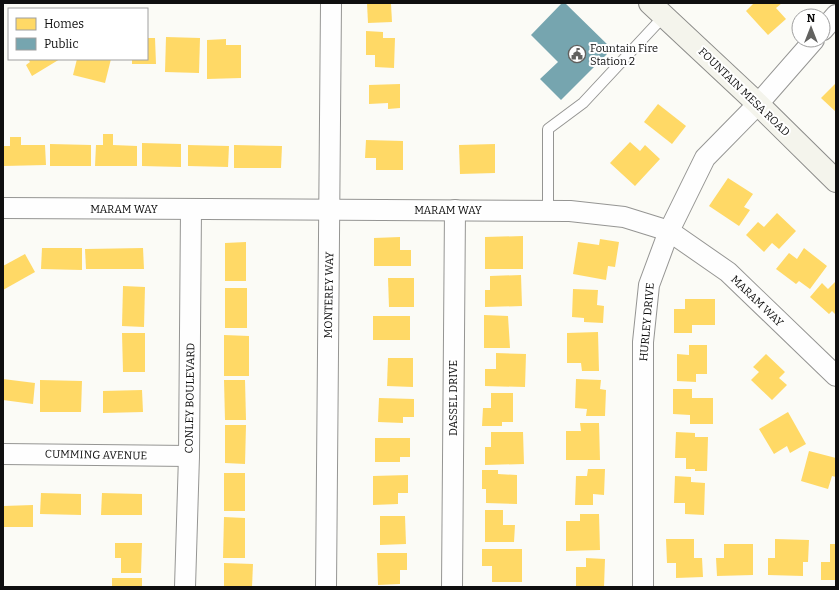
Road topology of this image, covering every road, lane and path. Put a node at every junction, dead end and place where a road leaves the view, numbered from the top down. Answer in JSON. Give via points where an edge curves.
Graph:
{"nodes":[{"id":1,"x":332,"y":3,"type":"edge"},
{"id":2,"x":657,"y":10,"type":"edge"},
{"id":3,"x":807,"y":48,"type":"edge"},
{"id":4,"x":758,"y":104,"type":"junction"},
{"id":5,"x":836,"y":181,"type":"edge"},
{"id":6,"x":3,"y":208,"type":"edge"},
{"id":7,"x":191,"y":209,"type":"junction"},
{"id":8,"x":330,"y":209,"type":"junction"},
{"id":9,"x":455,"y":210,"type":"junction"},
{"id":10,"x":548,"y":210,"type":"junction"},
{"id":11,"x":669,"y":231,"type":"junction"},
{"id":12,"x":836,"y":376,"type":"edge"},
{"id":13,"x":3,"y":454,"type":"edge"},
{"id":14,"x":189,"y":456,"type":"junction"},
{"id":15,"x":185,"y":587,"type":"edge"},
{"id":16,"x":326,"y":587,"type":"edge"},
{"id":17,"x":452,"y":587,"type":"edge"},
{"id":18,"x":643,"y":587,"type":"edge"}],
"edges":[{"from":1,"to":8,"type":"street","name":"MONTEREY WAY"},
{"from":2,"to":4,"type":"main road","name":"FOUNTAIN MESA ROAD"},
{"from":2,"to":10,"type":"lane","via":[[583,103],[548,129]]},
{"from":3,"to":4,"type":"street","name":"HURLEY DRIVE"},
{"from":4,"to":5,"type":"main road","name":"FOUNTAIN MESA ROAD"},
{"from":4,"to":11,"type":"street","name":"HURLEY DRIVE","via":[[705,158]]},
{"from":6,"to":7,"type":"street","name":"MARAM WAY"},
{"from":7,"to":8,"type":"street","name":"MARAM WAY"},
{"from":7,"to":14,"type":"street","name":"CONLEY BOULEVARD"},
{"from":8,"to":9,"type":"street","name":"MARAM WAY"},
{"from":8,"to":16,"type":"street","name":"MONTEREY WAY"},
{"from":9,"to":10,"type":"street","name":"MARAM WAY"},
{"from":9,"to":17,"type":"street","name":"DASSEL DRIVE"},
{"from":10,"to":11,"type":"street","name":"MARAM WAY","via":[[624,217]]},
{"from":11,"to":12,"type":"street","name":"MARAM WAY","via":[[728,272]]},
{"from":11,"to":18,"type":"street","name":"HURLEY DRIVE","via":[[649,284],[643,342]]},
{"from":13,"to":14,"type":"street","name":"CUMMING AVENUE"},
{"from":14,"to":15,"type":"street","name":"CONLEY BOULEVARD"}]}
